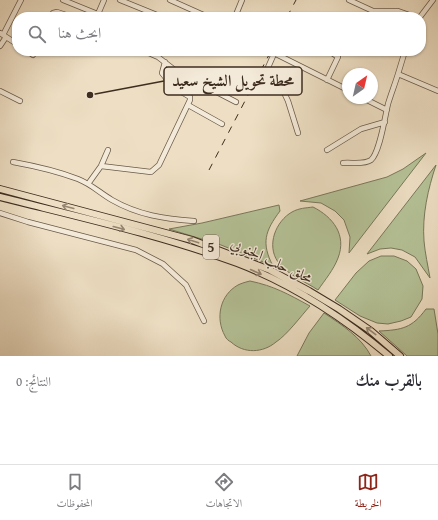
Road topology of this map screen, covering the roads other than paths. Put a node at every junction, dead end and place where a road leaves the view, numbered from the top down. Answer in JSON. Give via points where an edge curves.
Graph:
{"nodes":[{"id":1,"x":21,"y":0,"type":"edge"},
{"id":2,"x":63,"y":0,"type":"edge"},
{"id":3,"x":104,"y":0,"type":"edge"},
{"id":4,"x":120,"y":0,"type":"edge"},
{"id":5,"x":170,"y":0,"type":"edge"},
{"id":6,"x":242,"y":0,"type":"edge"},
{"id":7,"x":349,"y":0,"type":"edge"},
{"id":8,"x":433,"y":0,"type":"edge"},
{"id":9,"x":15,"y":12,"type":"edge"},
{"id":10,"x":93,"y":12,"type":"edge"},
{"id":11,"x":99,"y":12,"type":"edge"},
{"id":12,"x":150,"y":12,"type":"edge"},
{"id":13,"x":197,"y":12,"type":"edge"},
{"id":14,"x":237,"y":12,"type":"edge"},
{"id":15,"x":401,"y":12,"type":"edge"},
{"id":16,"x":424,"y":12,"type":"edge"},
{"id":17,"x":12,"y":18,"type":"edge"},
{"id":18,"x":3,"y":35,"type":"edge"},
{"id":19,"x":12,"y":41,"type":"edge"},
{"id":20,"x":0,"y":46,"type":"edge"},
{"id":21,"x":154,"y":56,"type":"edge"},
{"id":22,"x":273,"y":56,"type":"edge"},
{"id":23,"x":283,"y":56,"type":"edge"},
{"id":24,"x":336,"y":56,"type":"edge"},
{"id":25,"x":403,"y":56,"type":"edge"},
{"id":26,"x":165,"y":62,"type":"junction"},
{"id":27,"x":398,"y":74,"type":"junction"},
{"id":28,"x":327,"y":80,"type":"junction"},
{"id":29,"x":342,"y":87,"type":"edge"},
{"id":30,"x":0,"y":91,"type":"edge"},
{"id":31,"x":438,"y":91,"type":"edge"},
{"id":32,"x":20,"y":102,"type":"dead end"},
{"id":33,"x":236,"y":102,"type":"dead end"},
{"id":34,"x":375,"y":104,"type":"edge"},
{"id":35,"x":188,"y":105,"type":"junction"},
{"id":36,"x":387,"y":110,"type":"junction"},
{"id":37,"x":385,"y":122,"type":"junction"},
{"id":38,"x":222,"y":124,"type":"dead end"},
{"id":39,"x":298,"y":133,"type":"dead end"},
{"id":40,"x":108,"y":150,"type":"dead end"},
{"id":41,"x":327,"y":150,"type":"dead end"},
{"id":42,"x":13,"y":162,"type":"dead end"},
{"id":43,"x":343,"y":163,"type":"dead end"},
{"id":44,"x":101,"y":166,"type":"junction"},
{"id":45,"x":88,"y":184,"type":"junction"},
{"id":46,"x":0,"y":189,"type":"edge"},
{"id":47,"x":0,"y":197,"type":"edge"},
{"id":48,"x":0,"y":213,"type":"edge"},
{"id":49,"x":194,"y":220,"type":"dead end"},
{"id":50,"x":204,"y":321,"type":"dead end"},
{"id":51,"x":389,"y":356,"type":"edge"},
{"id":52,"x":400,"y":356,"type":"edge"}],
"edges":[{"from":1,"to":9,"type":"street"},
{"from":2,"to":10,"type":"street"},
{"from":3,"to":11,"type":"street"},
{"from":4,"to":12,"type":"street"},
{"from":5,"to":13,"type":"street"},
{"from":6,"to":14,"type":"street"},
{"from":7,"to":15,"type":"street","via":[[373,11]]},
{"from":8,"to":16,"type":"street"},
{"from":17,"to":18,"type":"street"},
{"from":18,"to":19,"type":"street"},
{"from":18,"to":20,"type":"street"},
{"from":21,"to":26,"type":"street"},
{"from":22,"to":39,"type":"street","via":[[266,72],[280,82]]},
{"from":23,"to":28,"type":"street"},
{"from":24,"to":28,"type":"street"},
{"from":25,"to":27,"type":"street"},
{"from":26,"to":33,"type":"street","via":[[176,71]]},
{"from":26,"to":35,"type":"street","via":[[162,73],[173,87],[190,97]]},
{"from":27,"to":31,"type":"street"},
{"from":27,"to":36,"type":"street"},
{"from":28,"to":29,"type":"street"},
{"from":30,"to":32,"type":"street"},
{"from":34,"to":36,"type":"street"},
{"from":35,"to":38,"type":"street"},
{"from":35,"to":44,"type":"street","via":[[159,165],[151,172]]},
{"from":36,"to":37,"type":"street"},
{"from":37,"to":41,"type":"street","via":[[362,129]]},
{"from":37,"to":43,"type":"street","via":[[371,160]]},
{"from":40,"to":44,"type":"street"},
{"from":42,"to":45,"type":"street","via":[[48,169]]},
{"from":44,"to":45,"type":"street"},
{"from":45,"to":49,"type":"street","via":[[112,200],[136,211],[156,217]]},
{"from":52,"to":46,"type":"highway","name":"محلق حلب الجنوبي","number":"5","one_way":true,"via":[[372,331],[339,309],[270,270],[192,240]]},
{"from":47,"to":51,"type":"highway","name":"محلق حلب الجنوبي","number":"5","one_way":true,"via":[[154,237],[238,264],[307,298],[372,341]]},
{"from":48,"to":50,"type":"street","via":[[136,250],[163,264],[186,285]]}]}
